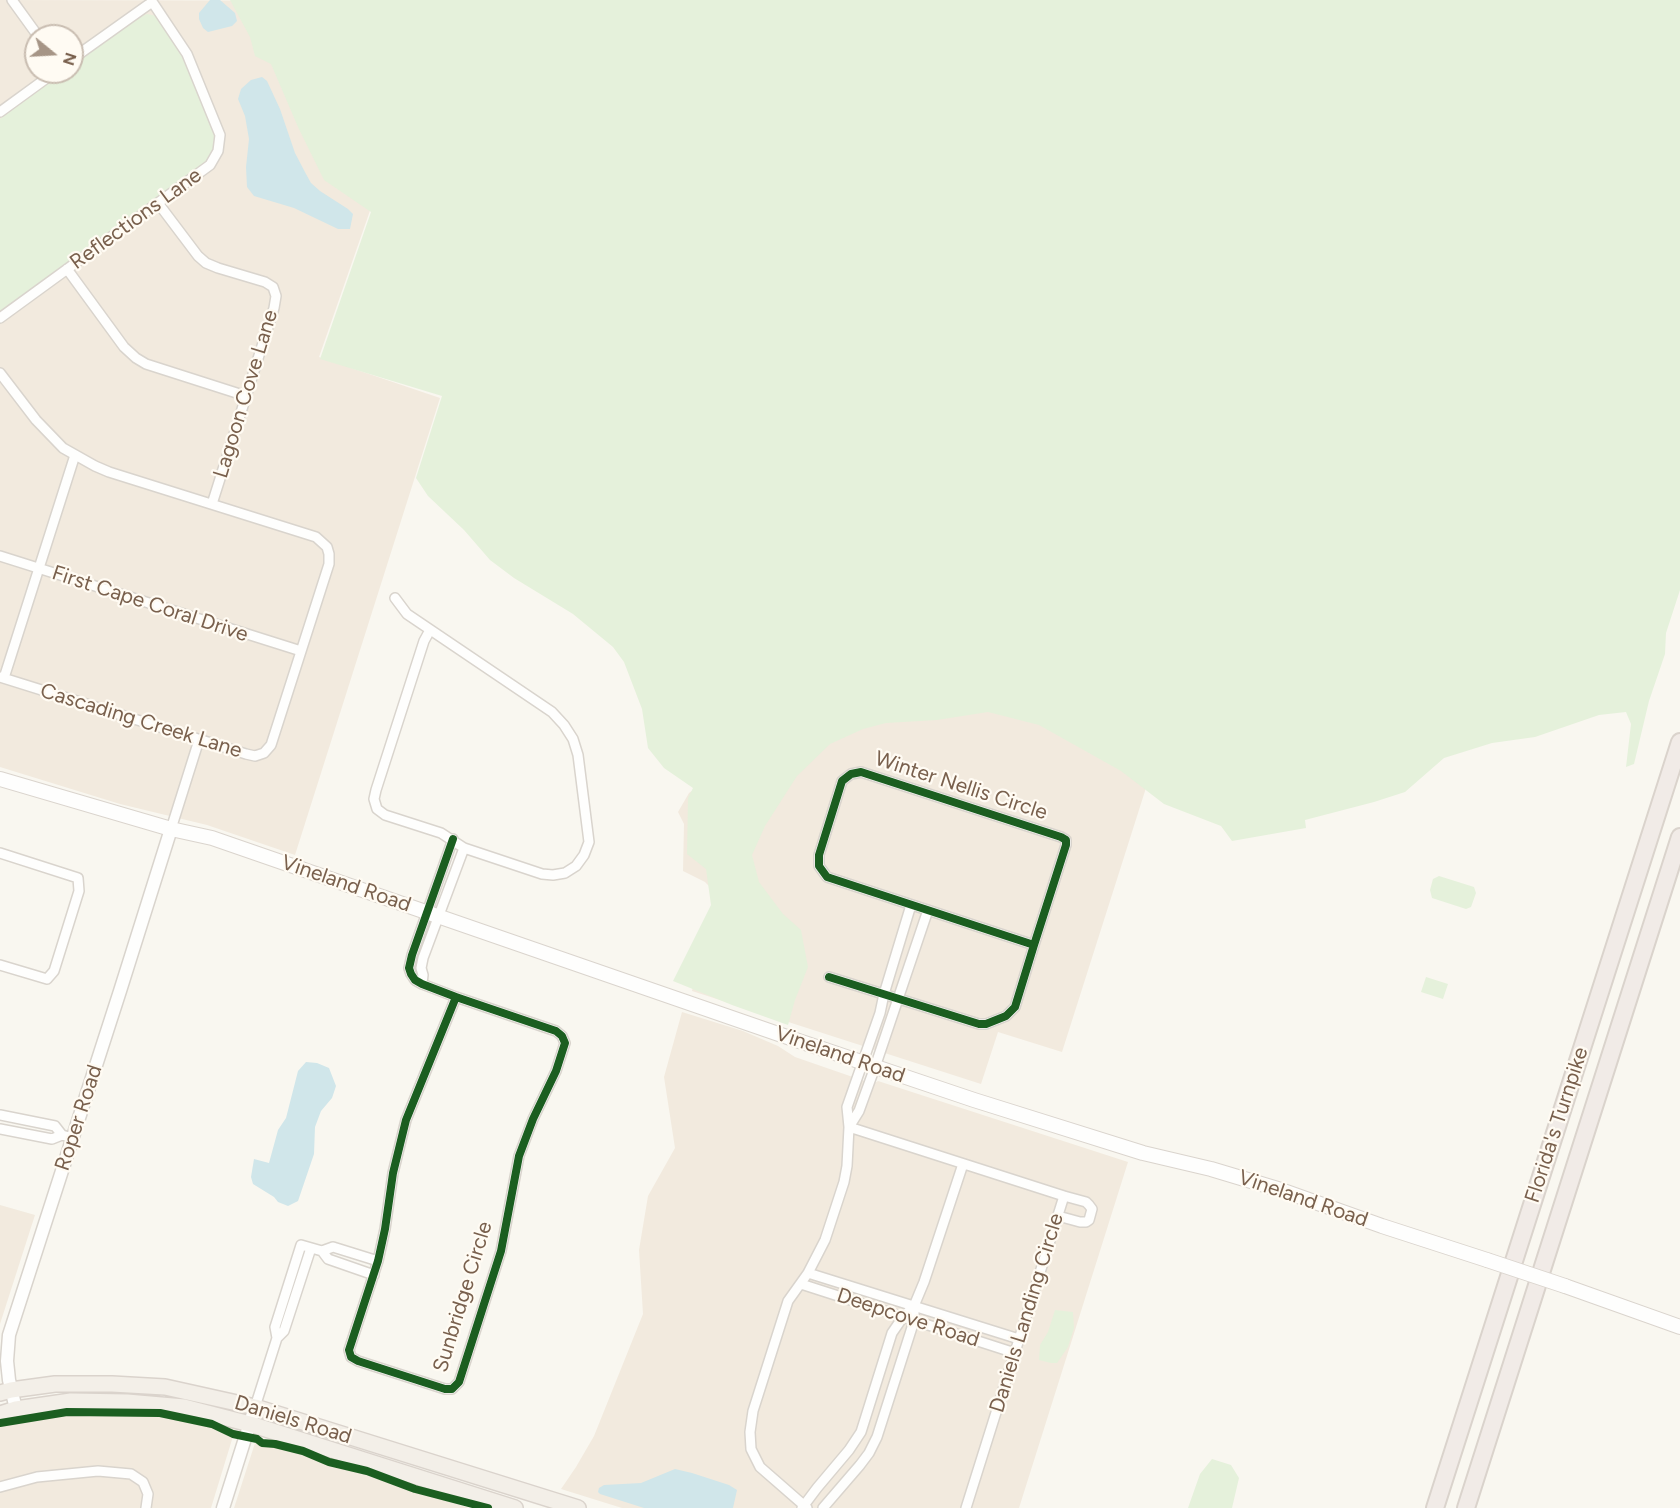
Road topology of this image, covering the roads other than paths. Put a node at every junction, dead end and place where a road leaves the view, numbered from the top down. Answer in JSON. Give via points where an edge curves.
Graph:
{"nodes":[{"id":1,"x":12,"y":0,"type":"edge"},
{"id":2,"x":151,"y":1,"type":"edge"},
{"id":3,"x":29,"y":24,"type":"edge"},
{"id":4,"x":84,"y":51,"type":"edge"},
{"id":5,"x":38,"y":84,"type":"edge"},
{"id":6,"x":0,"y":112,"type":"edge"},
{"id":7,"x":158,"y":203,"type":"junction"},
{"id":8,"x":67,"y":269,"type":"junction"},
{"id":9,"x":0,"y":318,"type":"edge"},
{"id":10,"x":0,"y":373,"type":"edge"},
{"id":11,"x":246,"y":396,"type":"junction"},
{"id":12,"x":75,"y":454,"type":"junction"},
{"id":13,"x":212,"y":504,"type":"junction"},
{"id":14,"x":0,"y":556,"type":"edge"},
{"id":15,"x":39,"y":569,"type":"junction"},
{"id":16,"x":395,"y":598,"type":"dead end"},
{"id":17,"x":430,"y":630,"type":"junction"},
{"id":18,"x":301,"y":651,"type":"junction"},
{"id":19,"x":2,"y":678,"type":"edge"},
{"id":20,"x":199,"y":740,"type":"junction"},
{"id":21,"x":1680,"y":742,"type":"edge"},
{"id":22,"x":0,"y":780,"type":"edge"},
{"id":23,"x":171,"y":829,"type":"junction"},
{"id":24,"x":1680,"y":837,"type":"edge"},
{"id":25,"x":453,"y":839,"type":"junction"},
{"id":26,"x":464,"y":848,"type":"junction"},
{"id":27,"x":0,"y":853,"type":"edge"},
{"id":28,"x":911,"y":904,"type":"junction"},
{"id":29,"x":928,"y":910,"type":"junction"},
{"id":30,"x":433,"y":914,"type":"junction"},
{"id":31,"x":1034,"y":945,"type":"junction"},
{"id":32,"x":412,"y":955,"type":"junction"},
{"id":33,"x":423,"y":958,"type":"junction"},
{"id":34,"x":0,"y":965,"type":"edge"},
{"id":35,"x":829,"y":977,"type":"dead end"},
{"id":36,"x":422,"y":984,"type":"junction"},
{"id":37,"x":884,"y":994,"type":"junction"},
{"id":38,"x":456,"y":997,"type":"junction"},
{"id":39,"x":898,"y":999,"type":"junction"},
{"id":40,"x":877,"y":1021,"type":"junction"},
{"id":41,"x":889,"y":1025,"type":"junction"},
{"id":42,"x":869,"y":1065,"type":"junction"},
{"id":43,"x":850,"y":1098,"type":"junction"},
{"id":44,"x":862,"y":1103,"type":"junction"},
{"id":45,"x":1,"y":1115,"type":"edge"},
{"id":46,"x":849,"y":1127,"type":"junction"},
{"id":47,"x":1,"y":1129,"type":"edge"},
{"id":48,"x":67,"y":1137,"type":"junction"},
{"id":49,"x":963,"y":1164,"type":"junction"},
{"id":50,"x":1064,"y":1196,"type":"junction"},
{"id":51,"x":1058,"y":1216,"type":"junction"},
{"id":52,"x":311,"y":1248,"type":"junction"},
{"id":53,"x":322,"y":1251,"type":"junction"},
{"id":54,"x":378,"y":1261,"type":"junction"},
{"id":55,"x":808,"y":1274,"type":"junction"},
{"id":56,"x":374,"y":1275,"type":"junction"},
{"id":57,"x":801,"y":1284,"type":"junction"},
{"id":58,"x":914,"y":1306,"type":"junction"},
{"id":59,"x":903,"y":1317,"type":"junction"},
{"id":60,"x":914,"y":1321,"type":"junction"},
{"id":61,"x":1680,"y":1327,"type":"edge"},
{"id":62,"x":277,"y":1338,"type":"junction"},
{"id":63,"x":1019,"y":1339,"type":"junction"},
{"id":64,"x":1015,"y":1353,"type":"junction"},
{"id":65,"x":6,"y":1391,"type":"edge"},
{"id":66,"x":255,"y":1407,"type":"junction"},
{"id":67,"x":16,"y":1409,"type":"junction"},
{"id":68,"x":0,"y":1414,"type":"edge"},
{"id":69,"x":250,"y":1424,"type":"junction"},
{"id":70,"x":0,"y":1487,"type":"edge"},
{"id":71,"x":804,"y":1507,"type":"edge"},
{"id":72,"x":146,"y":1508,"type":"edge"},
{"id":73,"x":223,"y":1508,"type":"edge"},
{"id":74,"x":515,"y":1508,"type":"edge"},
{"id":75,"x":578,"y":1508,"type":"edge"},
{"id":76,"x":823,"y":1508,"type":"edge"},
{"id":77,"x":966,"y":1508,"type":"edge"},
{"id":78,"x":1435,"y":1508,"type":"edge"},
{"id":79,"x":1466,"y":1508,"type":"edge"}],
"edges":[{"from":1,"to":3,"type":"street"},
{"from":2,"to":4,"type":"street"},
{"from":2,"to":7,"type":"street","name":"Reflections Lane","via":[[186,54],[220,135],[218,151],[210,165]]},
{"from":5,"to":6,"type":"street"},
{"from":7,"to":8,"type":"street","name":"Reflections Lane"},
{"from":7,"to":11,"type":"street","name":"Lagoon Cove Lane","via":[[206,263],[273,287],[274,308]]},
{"from":8,"to":9,"type":"street","name":"Reflections Lane"},
{"from":8,"to":11,"type":"street","via":[[136,358]]},
{"from":10,"to":12,"type":"street","name":"Cascading Creek Lane","via":[[36,420],[63,448]]},
{"from":11,"to":13,"type":"street","name":"Lagoon Cove Lane"},
{"from":12,"to":13,"type":"street","name":"Cascading Creek Lane","via":[[109,472]]},
{"from":12,"to":15,"type":"street"},
{"from":13,"to":18,"type":"street","name":"Cascading Creek Lane","via":[[316,537],[327,547],[329,564]]},
{"from":14,"to":15,"type":"street","name":"First Cape Coral Drive"},
{"from":15,"to":18,"type":"street","name":"First Cape Coral Drive"},
{"from":15,"to":19,"type":"street"},
{"from":16,"to":17,"type":"street","via":[[407,614]]},
{"from":17,"to":25,"type":"street","via":[[374,799],[377,809],[385,815]]},
{"from":17,"to":26,"type":"street","via":[[552,712],[564,725],[578,755],[589,842],[576,866],[553,876]]},
{"from":18,"to":20,"type":"street","name":"Cascading Creek Lane","via":[[271,745],[264,753],[255,756]]},
{"from":19,"to":20,"type":"street","name":"Cascading Creek Lane"},
{"from":20,"to":23,"type":"street"},
{"from":21,"to":78,"type":"highway","name":"Florida's Turnpike"},
{"from":22,"to":23,"type":"main road","name":"Vineland Road"},
{"from":23,"to":30,"type":"main road","name":"Vineland Road","via":[[212,838]]},
{"from":23,"to":48,"type":"street","name":"Roper Road","via":[[120,992]]},
{"from":24,"to":79,"type":"highway","name":"Florida's Turnpike"},
{"from":25,"to":26,"type":"street"},
{"from":25,"to":30,"type":"street"},
{"from":26,"to":30,"type":"street"},
{"from":27,"to":34,"type":"street","via":[[78,878],[79,891],[54,971],[47,979]]},
{"from":28,"to":29,"type":"street","name":"Winter Nellis Circle"},
{"from":28,"to":31,"type":"street","name":"Winter Nellis Circle","via":[[827,877],[819,866],[842,781],[851,774],[861,772],[1066,840]]},
{"from":28,"to":37,"type":"street"},
{"from":29,"to":31,"type":"street","name":"Winter Nellis Circle"},
{"from":29,"to":39,"type":"street"},
{"from":30,"to":32,"type":"street"},
{"from":30,"to":33,"type":"street"},
{"from":30,"to":42,"type":"main road","name":"Vineland Road"},
{"from":31,"to":39,"type":"street","via":[[1015,1007],[1006,1016],[987,1024]]},
{"from":32,"to":33,"type":"street"},
{"from":32,"to":36,"type":"street","via":[[411,974]]},
{"from":33,"to":36,"type":"street"},
{"from":35,"to":37,"type":"street"},
{"from":36,"to":38,"type":"street","name":"Sunbridge Circle"},
{"from":37,"to":39,"type":"street"},
{"from":37,"to":40,"type":"street"},
{"from":38,"to":54,"type":"street","name":"Sunbridge Circle","via":[[406,1120]]},
{"from":38,"to":56,"type":"street","name":"Sunbridge Circle","via":[[556,1030],[565,1043],[519,1156],[501,1251],[459,1382],[452,1389],[351,1357],[349,1350]]},
{"from":39,"to":41,"type":"street"},
{"from":40,"to":41,"type":"street"},
{"from":40,"to":42,"type":"street"},
{"from":41,"to":42,"type":"street"},
{"from":42,"to":43,"type":"street"},
{"from":42,"to":44,"type":"street"},
{"from":42,"to":61,"type":"main road","name":"Vineland Road","bridge":true,"via":[[1143,1153],[1281,1190]]},
{"from":43,"to":44,"type":"street"},
{"from":43,"to":46,"type":"street"},
{"from":44,"to":46,"type":"street"},
{"from":45,"to":47,"type":"street"},
{"from":45,"to":48,"type":"street","via":[[55,1126]]},
{"from":46,"to":49,"type":"street","name":"Daniels Landing Circle"},
{"from":46,"to":55,"type":"street","via":[[844,1182],[825,1240]]},
{"from":47,"to":48,"type":"street","via":[[52,1139]]},
{"from":48,"to":65,"type":"street","name":"Roper Road","via":[[9,1335]]},
{"from":49,"to":50,"type":"street","name":"Daniels Landing Circle"},
{"from":49,"to":58,"type":"street"},
{"from":50,"to":51,"type":"street","name":"Daniels Landing Circle"},
{"from":50,"to":51,"type":"street","via":[[1086,1202],[1092,1209],[1089,1220],[1080,1222]]},
{"from":51,"to":63,"type":"street","name":"Daniels Landing Circle"},
{"from":52,"to":53,"type":"street"},
{"from":52,"to":62,"type":"street","via":[[284,1331]]},
{"from":52,"to":62,"type":"street","via":[[301,1245],[275,1327]]},
{"from":53,"to":54,"type":"street","via":[[333,1247]]},
{"from":53,"to":56,"type":"street","via":[[327,1259]]},
{"from":54,"to":56,"type":"street","name":"Sunbridge Circle"},
{"from":55,"to":57,"type":"street"},
{"from":55,"to":58,"type":"street","name":"Deepcove Road"},
{"from":57,"to":59,"type":"street","name":"Deepcove Road"},
{"from":57,"to":71,"type":"street","via":[[788,1301],[750,1432],[751,1449],[760,1467]]},
{"from":58,"to":59,"type":"street"},
{"from":58,"to":60,"type":"street"},
{"from":58,"to":63,"type":"street","name":"Deepcove Road"},
{"from":59,"to":60,"type":"street","name":"Deepcove Road"},
{"from":59,"to":71,"type":"street","via":[[892,1333],[861,1432]]},
{"from":60,"to":64,"type":"street","name":"Deepcove Road"},
{"from":60,"to":76,"type":"street","via":[[877,1437],[869,1453]]},
{"from":62,"to":66,"type":"street"},
{"from":63,"to":64,"type":"street","name":"Daniels Landing Circle"},
{"from":64,"to":77,"type":"street","name":"Daniels Landing Circle"},
{"from":65,"to":66,"type":"main road","name":"Daniels Road","via":[[55,1384],[165,1387]]},
{"from":65,"to":67,"type":"street","name":"Roper Road"},
{"from":66,"to":69,"type":"street"},
{"from":66,"to":75,"type":"main road","name":"Daniels Road"},
{"from":67,"to":68,"type":"main road","name":"Daniels Road"},
{"from":67,"to":69,"type":"main road","name":"Daniels Road","via":[[71,1401],[127,1402],[184,1407]]},
{"from":69,"to":73,"type":"street"},
{"from":69,"to":74,"type":"main road","name":"Daniels Road"},
{"from":70,"to":72,"type":"street","via":[[98,1471],[131,1474],[143,1482],[148,1494]]}]}
